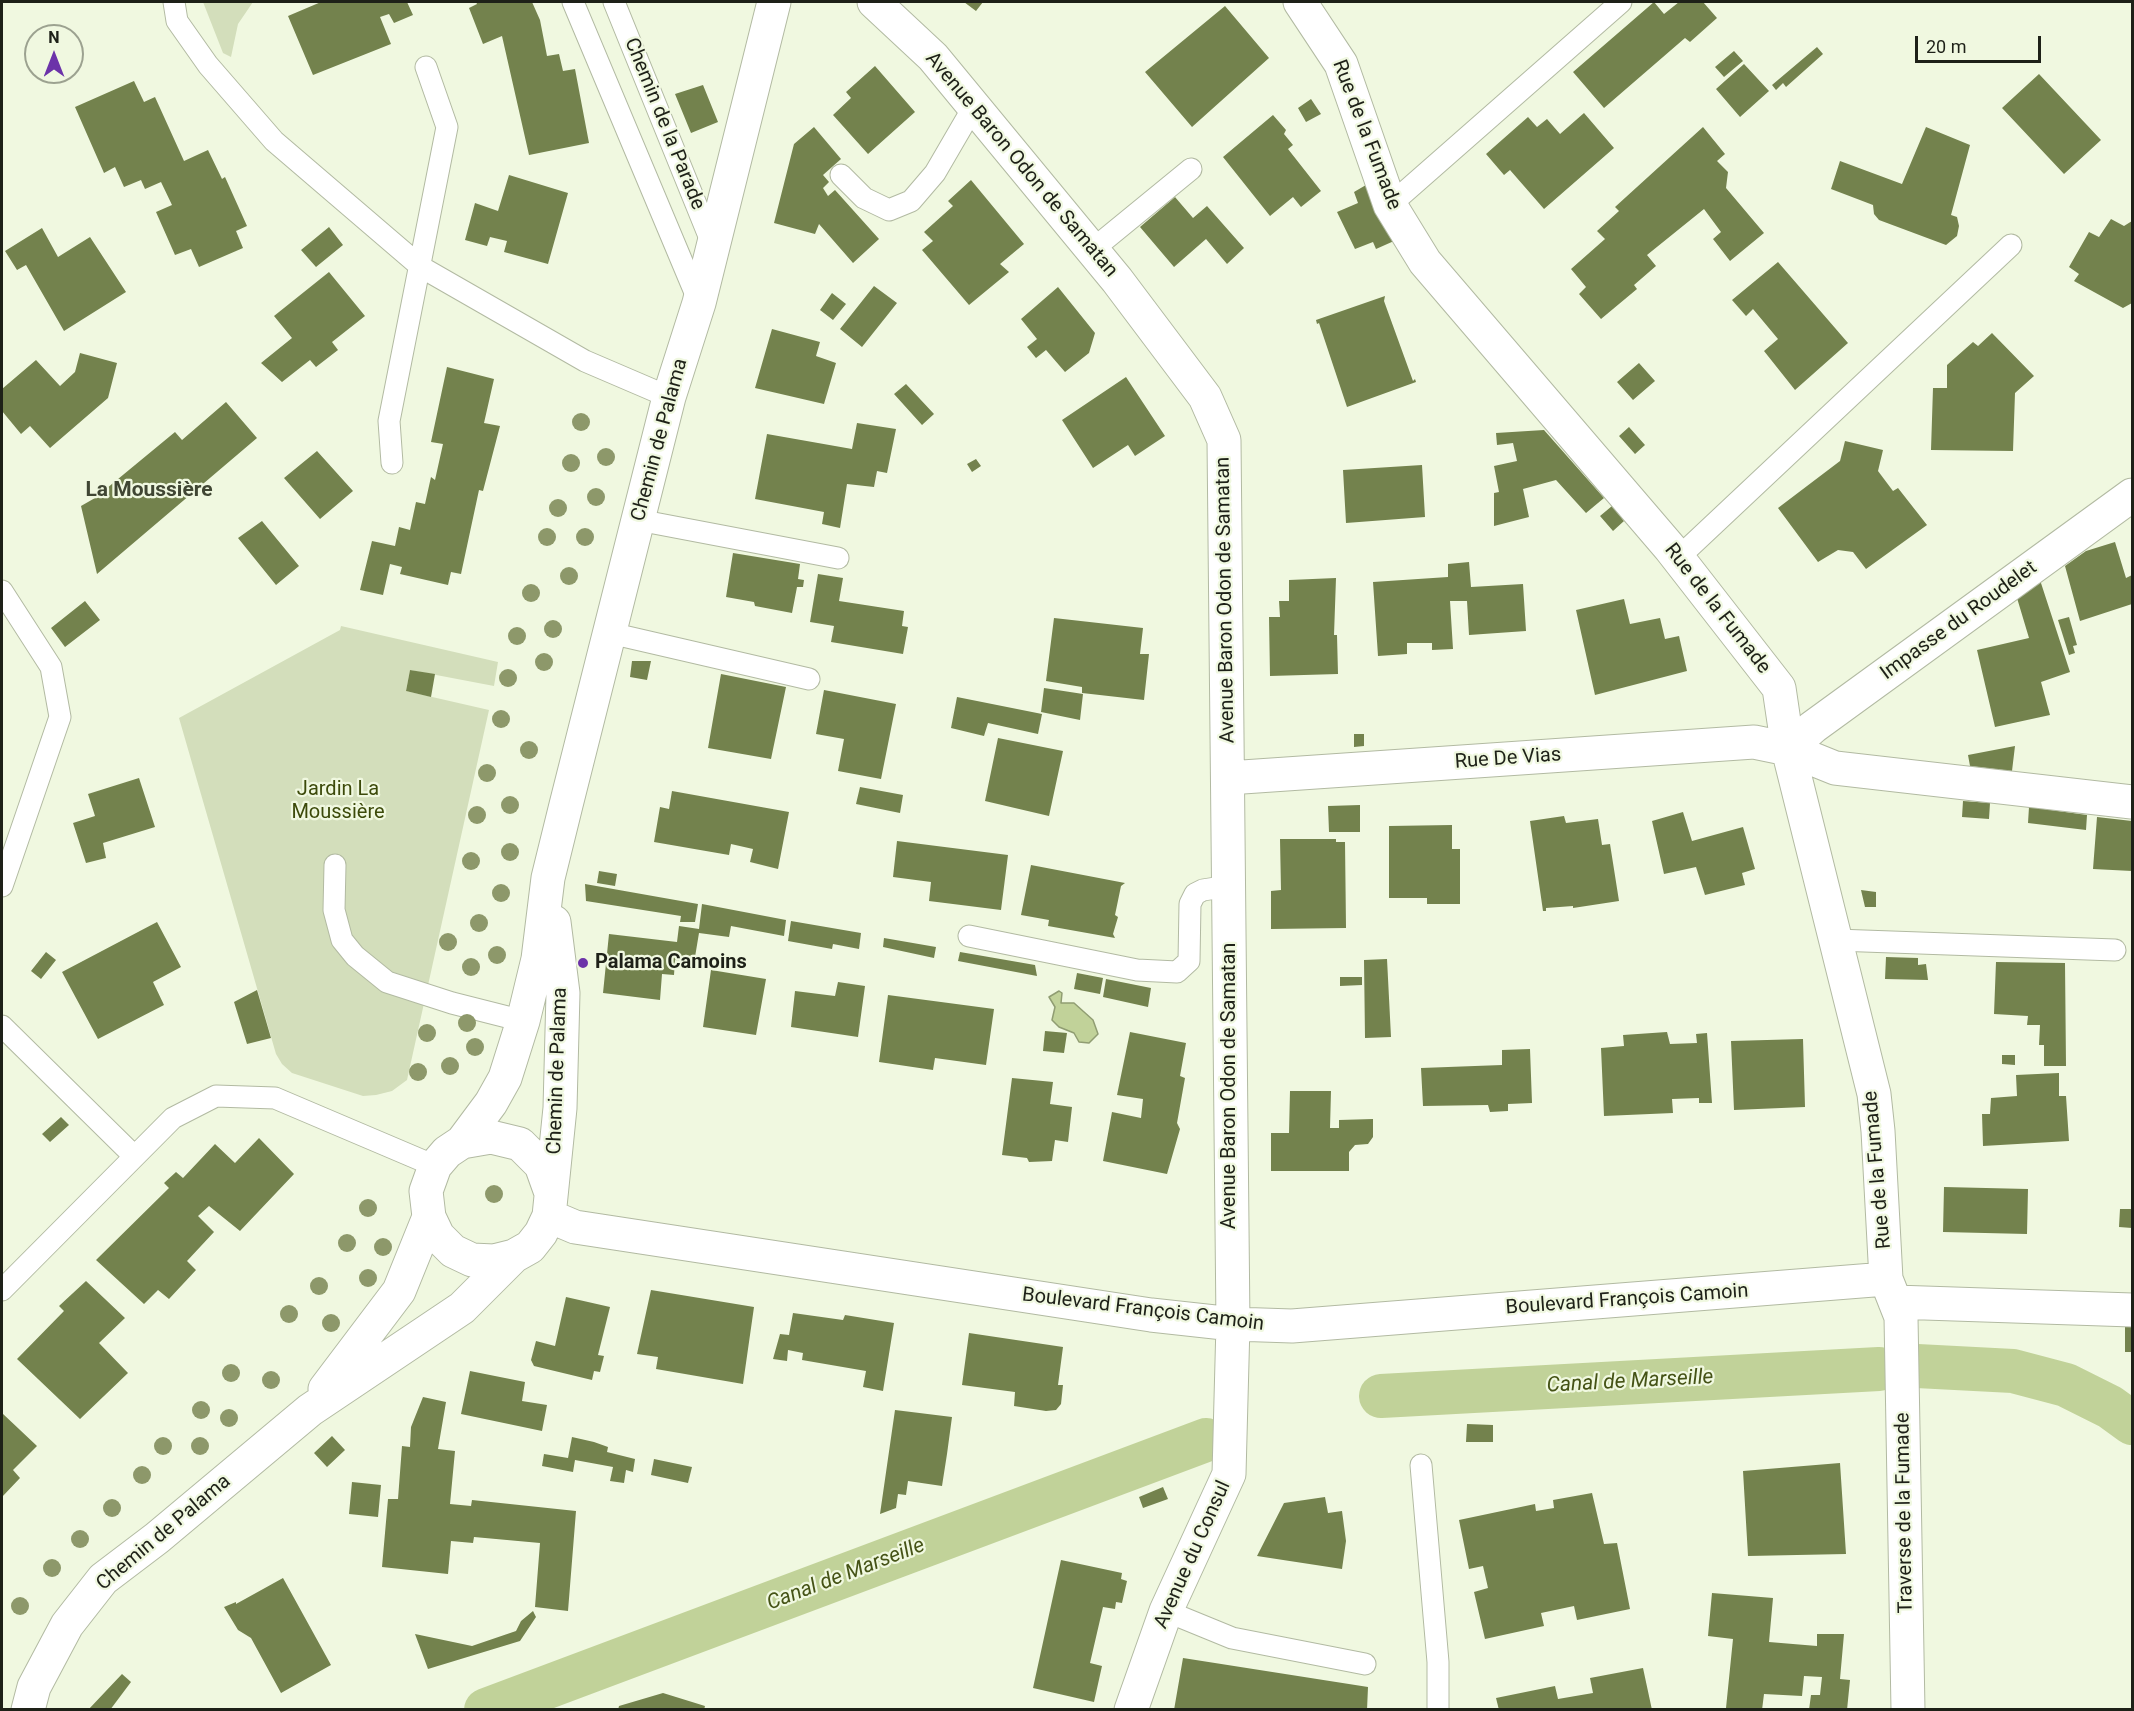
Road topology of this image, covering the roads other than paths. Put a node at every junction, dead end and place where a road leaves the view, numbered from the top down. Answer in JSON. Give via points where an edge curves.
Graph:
{"nodes":[{"id":1,"x":174,"y":2,"type":"edge"},
{"id":2,"x":573,"y":2,"type":"edge"},
{"id":3,"x":614,"y":2,"type":"edge"},
{"id":4,"x":774,"y":2,"type":"edge"},
{"id":5,"x":874,"y":2,"type":"edge"},
{"id":6,"x":1300,"y":2,"type":"edge"},
{"id":7,"x":1621,"y":2,"type":"edge"},
{"id":8,"x":426,"y":68,"type":"dead end"},
{"id":9,"x":974,"y":106,"type":"junction"},
{"id":10,"x":1191,"y":169,"type":"dead end"},
{"id":11,"x":841,"y":175,"type":"dead end"},
{"id":12,"x":1390,"y":205,"type":"junction"},
{"id":13,"x":2011,"y":245,"type":"dead end"},
{"id":14,"x":714,"y":246,"type":"junction"},
{"id":15,"x":1092,"y":250,"type":"junction"},
{"id":16,"x":421,"y":267,"type":"junction"},
{"id":17,"x":699,"y":303,"type":"junction"},
{"id":18,"x":669,"y":397,"type":"junction"},
{"id":19,"x":392,"y":463,"type":"dead end"},
{"id":20,"x":2133,"y":495,"type":"edge"},
{"id":21,"x":638,"y":520,"type":"junction"},
{"id":22,"x":837,"y":558,"type":"dead end"},
{"id":23,"x":1678,"y":558,"type":"junction"},
{"id":24,"x":2,"y":591,"type":"edge"},
{"id":25,"x":610,"y":633,"type":"junction"},
{"id":26,"x":809,"y":679,"type":"dead end"},
{"id":27,"x":1788,"y":749,"type":"junction"},
{"id":28,"x":1228,"y":777,"type":"junction"},
{"id":29,"x":2133,"y":802,"type":"edge"},
{"id":30,"x":335,"y":864,"type":"dead end"},
{"id":31,"x":548,"y":878,"type":"junction"},
{"id":32,"x":2,"y":886,"type":"edge"},
{"id":33,"x":1229,"y":886,"type":"junction"},
{"id":34,"x":969,"y":936,"type":"dead end"},
{"id":35,"x":1836,"y":940,"type":"junction"},
{"id":36,"x":2115,"y":950,"type":"dead end"},
{"id":37,"x":523,"y":1021,"type":"junction"},
{"id":38,"x":2,"y":1026,"type":"edge"},
{"id":39,"x":462,"y":1142,"type":"junction"},
{"id":40,"x":134,"y":1155,"type":"junction"},
{"id":41,"x":435,"y":1166,"type":"junction"},
{"id":42,"x":550,"y":1205,"type":"junction"},
{"id":43,"x":429,"y":1217,"type":"junction"},
{"id":44,"x":514,"y":1256,"type":"junction"},
{"id":45,"x":2,"y":1290,"type":"edge"},
{"id":46,"x":1894,"y":1299,"type":"junction"},
{"id":47,"x":2133,"y":1310,"type":"edge"},
{"id":48,"x":1233,"y":1324,"type":"junction"},
{"id":49,"x":310,"y":1410,"type":"junction"},
{"id":50,"x":1421,"y":1465,"type":"dead end"},
{"id":51,"x":1166,"y":1611,"type":"junction"},
{"id":52,"x":1365,"y":1664,"type":"dead end"},
{"id":53,"x":28,"y":1710,"type":"edge"},
{"id":54,"x":1131,"y":1710,"type":"edge"},
{"id":55,"x":1438,"y":1710,"type":"edge"},
{"id":56,"x":1908,"y":1710,"type":"edge"}],
"edges":[{"from":1,"to":16,"type":"lane","via":[[177,21],[208,65],[274,141]]},
{"from":2,"to":17,"type":"lane"},
{"from":3,"to":14,"type":"lane","name":"Chemin de la Parade"},
{"from":4,"to":14,"type":"street","name":"Chemin de Palama"},
{"from":5,"to":9,"type":"street","name":"Avenue Baron Odon de Samatan","via":[[933,57]]},
{"from":6,"to":12,"type":"street","name":"Rue de la Fumade","via":[[1341,64]]},
{"from":7,"to":12,"type":"lane"},
{"from":8,"to":16,"type":"lane","via":[[447,127]]},
{"from":9,"to":11,"type":"lane","via":[[934,172],[911,201],[889,210],[864,198]]},
{"from":9,"to":15,"type":"street","name":"Avenue Baron Odon de Samatan"},
{"from":10,"to":15,"type":"lane"},
{"from":12,"to":23,"type":"street","name":"Rue de la Fumade","via":[[1425,262]]},
{"from":13,"to":23,"type":"lane"},
{"from":14,"to":17,"type":"street","name":"Chemin de Palama"},
{"from":15,"to":28,"type":"street","name":"Avenue Baron Odon de Samatan","via":[[1205,397],[1224,440]]},
{"from":16,"to":18,"type":"lane","via":[[585,361]]},
{"from":16,"to":19,"type":"lane","via":[[389,421]]},
{"from":17,"to":18,"type":"street","name":"Chemin de Palama"},
{"from":18,"to":21,"type":"street","name":"Chemin de Palama"},
{"from":20,"to":27,"type":"street","name":"Impasse du Roudelet"},
{"from":21,"to":22,"type":"lane"},
{"from":21,"to":25,"type":"street","name":"Chemin de Palama"},
{"from":23,"to":27,"type":"street","name":"Rue de la Fumade","via":[[1779,688]]},
{"from":24,"to":32,"type":"lane","via":[[51,667],[60,717]]},
{"from":25,"to":26,"type":"lane"},
{"from":25,"to":31,"type":"street","name":"Chemin de Palama"},
{"from":27,"to":28,"type":"street","name":"Rue De Vias","via":[[1754,742]]},
{"from":27,"to":29,"type":"street","name":"Rue De Vias","via":[[1835,768]]},
{"from":27,"to":35,"type":"street","name":"Rue de la Fumade"},
{"from":28,"to":33,"type":"street","name":"Avenue Baron Odon de Samatan"},
{"from":30,"to":37,"type":"lane","via":[[334,910],[342,940],[379,976],[426,995]]},
{"from":31,"to":37,"type":"street","name":"Chemin de Palama","via":[[538,959]]},
{"from":31,"to":42,"type":"street","name":"Chemin de Palama","via":[[563,993],[560,1108]]},
{"from":33,"to":34,"type":"lane","via":[[1195,894],[1190,903],[1189,961],[1177,972],[1137,970]]},
{"from":33,"to":48,"type":"street","name":"Avenue Baron Odon de Samatan"},
{"from":35,"to":36,"type":"lane"},
{"from":35,"to":46,"type":"street","name":"Rue de la Fumade","via":[[1874,1094]]},
{"from":37,"to":39,"type":"street","name":"Chemin de Palama","via":[[505,1078]]},
{"from":38,"to":40,"type":"lane"},
{"from":39,"to":41,"type":"street"},
{"from":39,"to":42,"type":"street","via":[[491,1137],[519,1144],[541,1165]]},
{"from":40,"to":41,"type":"lane","via":[[173,1118],[216,1096],[263,1097],[275,1098]]},
{"from":40,"to":45,"type":"lane"},
{"from":41,"to":43,"type":"street","via":[[426,1191]]},
{"from":42,"to":44,"type":"street","via":[[541,1233],[530,1247]]},
{"from":42,"to":48,"type":"street","name":"Boulevard François Camoin","via":[[575,1227],[1151,1315]]},
{"from":43,"to":44,"type":"street","via":[[438,1236],[453,1251],[472,1260],[494,1261]]},
{"from":43,"to":49,"type":"street","name":"Chemin de Palama","via":[[399,1291]]},
{"from":44,"to":49,"type":"street","name":"Chemin de Palama","via":[[462,1308]]},
{"from":46,"to":47,"type":"street","name":"Boulevard François Camoin"},
{"from":46,"to":48,"type":"street","name":"Boulevard François Camoin","via":[[1292,1326]]},
{"from":46,"to":56,"type":"street","name":"Traverse de la Fumade","via":[[1903,1396]]},
{"from":48,"to":51,"type":"street","name":"Avenue du Consul","via":[[1229,1474]]},
{"from":49,"to":53,"type":"street","name":"Chemin de Palama","via":[[104,1580],[68,1625],[34,1687]]},
{"from":50,"to":55,"type":"lane","via":[[1438,1662]]},
{"from":51,"to":52,"type":"lane","via":[[1232,1638]]},
{"from":51,"to":54,"type":"street","name":"Avenue du Consul"}]}
